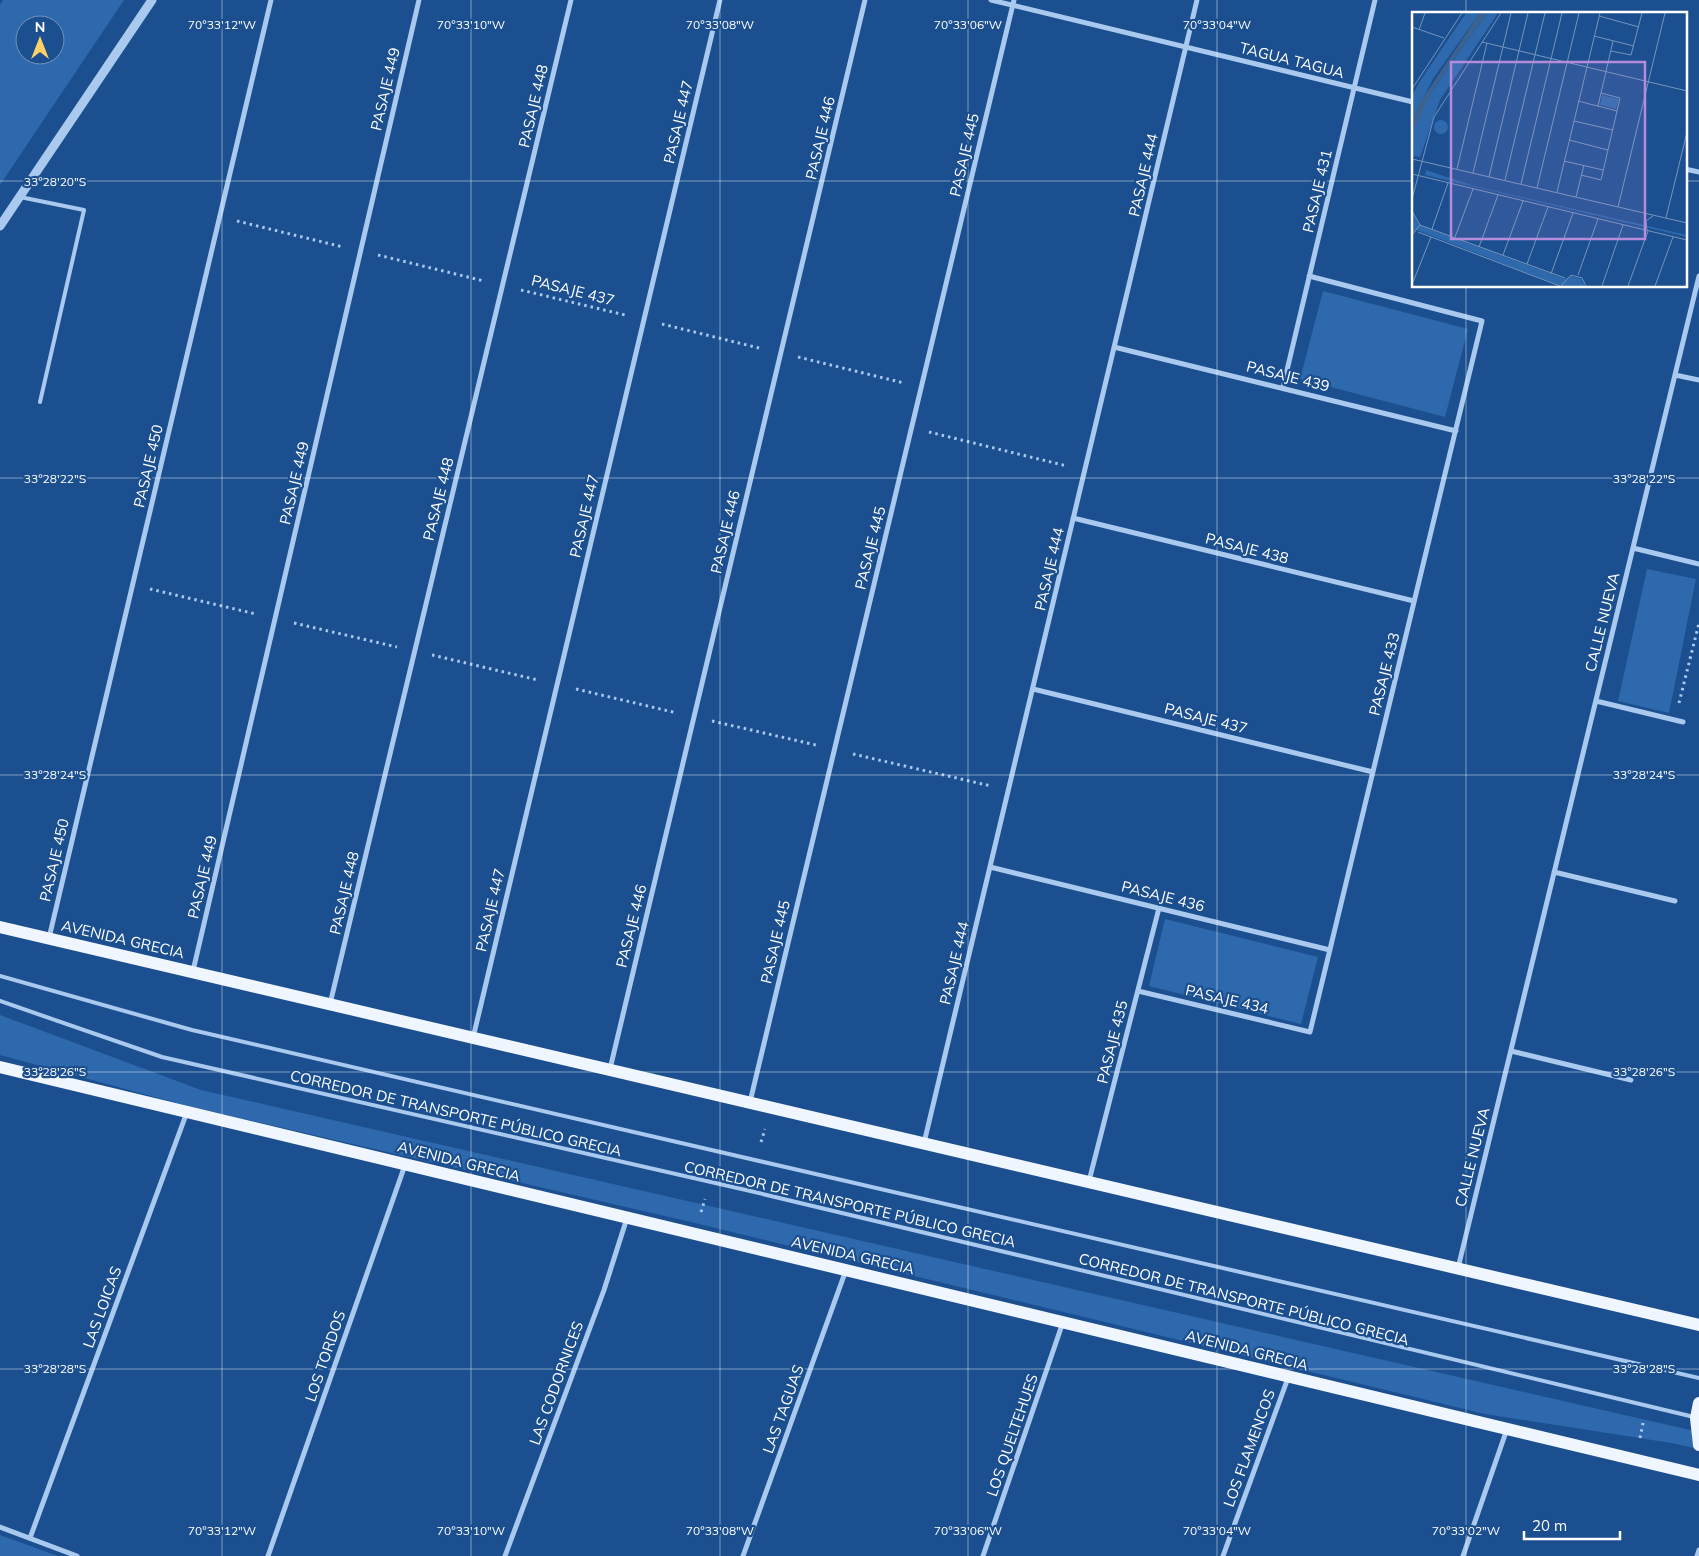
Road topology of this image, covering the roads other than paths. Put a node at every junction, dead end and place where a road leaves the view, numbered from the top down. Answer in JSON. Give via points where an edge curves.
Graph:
{"nodes":[{"id":1,"x":152,"y":0,"type":"edge"},
{"id":2,"x":271,"y":0,"type":"edge"},
{"id":3,"x":419,"y":0,"type":"edge"},
{"id":4,"x":571,"y":0,"type":"edge"},
{"id":5,"x":720,"y":0,"type":"edge"},
{"id":6,"x":866,"y":0,"type":"edge"},
{"id":7,"x":991,"y":0,"type":"edge"},
{"id":8,"x":1197,"y":0,"type":"edge"},
{"id":9,"x":1375,"y":0,"type":"edge"},
{"id":10,"x":1014,"y":3,"type":"edge"},
{"id":11,"x":1186,"y":48,"type":"junction"},
{"id":12,"x":1354,"y":88,"type":"junction"},
{"id":13,"x":1412,"y":102,"type":"edge"},
{"id":14,"x":1686,"y":169,"type":"edge"},
{"id":15,"x":1699,"y":172,"type":"edge"},
{"id":16,"x":20,"y":197,"type":"junction"},
{"id":17,"x":0,"y":226,"type":"edge"},
{"id":18,"x":1309,"y":276,"type":"junction"},
{"id":19,"x":1699,"y":276,"type":"edge"},
{"id":20,"x":1114,"y":347,"type":"junction"},
{"id":21,"x":1675,"y":375,"type":"junction"},
{"id":22,"x":1699,"y":380,"type":"edge"},
{"id":23,"x":1283,"y":388,"type":"junction"},
{"id":24,"x":40,"y":402,"type":"dead end"},
{"id":25,"x":1456,"y":431,"type":"junction"},
{"id":26,"x":1074,"y":518,"type":"junction"},
{"id":27,"x":1633,"y":548,"type":"junction"},
{"id":28,"x":1699,"y":564,"type":"edge"},
{"id":29,"x":1414,"y":601,"type":"junction"},
{"id":30,"x":1033,"y":689,"type":"junction"},
{"id":31,"x":1596,"y":701,"type":"junction"},
{"id":32,"x":1683,"y":722,"type":"dead end"},
{"id":33,"x":1373,"y":772,"type":"junction"},
{"id":34,"x":990,"y":867,"type":"junction"},
{"id":35,"x":1554,"y":872,"type":"junction"},
{"id":36,"x":1675,"y":901,"type":"dead end"},
{"id":37,"x":1159,"y":908,"type":"junction"},
{"id":38,"x":0,"y":927,"type":"edge"},
{"id":39,"x":49,"y":938,"type":"junction"},
{"id":40,"x":1330,"y":950,"type":"junction"},
{"id":41,"x":192,"y":972,"type":"junction"},
{"id":42,"x":0,"y":976,"type":"edge"},
{"id":43,"x":1138,"y":991,"type":"junction"},
{"id":44,"x":0,"y":1001,"type":"edge"},
{"id":45,"x":330,"y":1005,"type":"junction"},
{"id":46,"x":1310,"y":1032,"type":"joint"},
{"id":47,"x":473,"y":1038,"type":"junction"},
{"id":48,"x":1511,"y":1051,"type":"junction"},
{"id":49,"x":0,"y":1067,"type":"edge"},
{"id":50,"x":609,"y":1070,"type":"junction"},
{"id":51,"x":1631,"y":1080,"type":"dead end"},
{"id":52,"x":750,"y":1103,"type":"junction"},
{"id":53,"x":187,"y":1112,"type":"junction"},
{"id":54,"x":924,"y":1143,"type":"junction"},
{"id":55,"x":405,"y":1165,"type":"junction"},
{"id":56,"x":1089,"y":1182,"type":"junction"},
{"id":57,"x":627,"y":1218,"type":"junction"},
{"id":58,"x":1458,"y":1268,"type":"junction"},
{"id":59,"x":846,"y":1270,"type":"junction"},
{"id":60,"x":1063,"y":1322,"type":"junction"},
{"id":61,"x":1699,"y":1325,"type":"edge"},
{"id":62,"x":1289,"y":1377,"type":"junction"},
{"id":63,"x":1699,"y":1378,"type":"edge"},
{"id":64,"x":1699,"y":1403,"type":"edge"},
{"id":65,"x":1698,"y":1418,"type":"edge"},
{"id":66,"x":1507,"y":1429,"type":"junction"},
{"id":67,"x":1699,"y":1446,"type":"edge"},
{"id":68,"x":1699,"y":1476,"type":"edge"},
{"id":69,"x":0,"y":1527,"type":"edge"},
{"id":70,"x":30,"y":1538,"type":"junction"},
{"id":71,"x":1699,"y":1550,"type":"edge"},
{"id":72,"x":77,"y":1556,"type":"edge"},
{"id":73,"x":268,"y":1556,"type":"edge"},
{"id":74,"x":505,"y":1556,"type":"edge"},
{"id":75,"x":743,"y":1556,"type":"edge"},
{"id":76,"x":983,"y":1556,"type":"edge"},
{"id":77,"x":1223,"y":1556,"type":"edge"},
{"id":78,"x":1463,"y":1556,"type":"edge"},
{"id":79,"x":1697,"y":1556,"type":"edge"}],
"edges":[{"from":1,"to":16,"type":"street"},
{"from":2,"to":39,"type":"street","name":"PASAJE 450"},
{"from":3,"to":41,"type":"street","name":"PASAJE 449"},
{"from":4,"to":45,"type":"street","name":"PASAJE 448"},
{"from":5,"to":47,"type":"street","name":"PASAJE 447"},
{"from":6,"to":50,"type":"street","name":"PASAJE 446"},
{"from":7,"to":10,"type":"street","name":"TAGUA TAGUA"},
{"from":8,"to":11,"type":"street","name":"PASAJE 444"},
{"from":9,"to":12,"type":"street","name":"PASAJE 431"},
{"from":10,"to":11,"type":"street","name":"TAGUA TAGUA"},
{"from":10,"to":52,"type":"street","name":"PASAJE 445"},
{"from":11,"to":12,"type":"street","name":"TAGUA TAGUA"},
{"from":11,"to":20,"type":"street","name":"PASAJE 444"},
{"from":12,"to":13,"type":"street","name":"TAGUA TAGUA"},
{"from":12,"to":18,"type":"street","name":"PASAJE 431"},
{"from":14,"to":15,"type":"street"},
{"from":16,"to":17,"type":"street"},
{"from":16,"to":24,"type":"lane","via":[[84,210]]},
{"from":18,"to":23,"type":"street","name":"PASAJE 431"},
{"from":18,"to":25,"type":"street","name":"PASAJE 433","via":[[1482,321]]},
{"from":19,"to":21,"type":"street","name":"CALLE NUEVA"},
{"from":20,"to":23,"type":"street","name":"PASAJE 439"},
{"from":20,"to":26,"type":"street","name":"PASAJE 444"},
{"from":21,"to":22,"type":"street"},
{"from":21,"to":27,"type":"street","name":"CALLE NUEVA"},
{"from":23,"to":25,"type":"street","name":"PASAJE 439"},
{"from":25,"to":29,"type":"street","name":"PASAJE 433"},
{"from":26,"to":29,"type":"street","name":"PASAJE 438"},
{"from":26,"to":30,"type":"street","name":"PASAJE 444"},
{"from":27,"to":28,"type":"street"},
{"from":27,"to":31,"type":"street","name":"CALLE NUEVA"},
{"from":29,"to":33,"type":"street","name":"PASAJE 433"},
{"from":30,"to":33,"type":"street","name":"PASAJE 437"},
{"from":30,"to":34,"type":"street","name":"PASAJE 444"},
{"from":31,"to":32,"type":"street"},
{"from":31,"to":35,"type":"street","name":"CALLE NUEVA"},
{"from":33,"to":40,"type":"street","name":"PASAJE 433"},
{"from":34,"to":37,"type":"street","name":"PASAJE 436"},
{"from":34,"to":54,"type":"street","name":"PASAJE 444"},
{"from":35,"to":36,"type":"street"},
{"from":35,"to":48,"type":"street","name":"CALLE NUEVA"},
{"from":37,"to":40,"type":"street","name":"PASAJE 436"},
{"from":37,"to":43,"type":"street","name":"PASAJE 435"},
{"from":38,"to":39,"type":"main road","name":"AVENIDA GRECIA"},
{"from":39,"to":41,"type":"main road","name":"AVENIDA GRECIA"},
{"from":40,"to":46,"type":"street","name":"PASAJE 433"},
{"from":41,"to":45,"type":"main road","name":"AVENIDA GRECIA"},
{"from":42,"to":63,"type":"lane","name":"CORREDOR DE TRANSPORTE PÚBLICO GRECIA","via":[[192,1030]]},
{"from":43,"to":46,"type":"street","name":"PASAJE 434"},
{"from":43,"to":56,"type":"street","name":"PASAJE 435"},
{"from":44,"to":65,"type":"lane","name":"CORREDOR DE TRANSPORTE PÚBLICO GRECIA","via":[[162,1057],[746,1190]]},
{"from":45,"to":47,"type":"main road","name":"AVENIDA GRECIA"},
{"from":47,"to":50,"type":"main road","name":"AVENIDA GRECIA"},
{"from":48,"to":51,"type":"street"},
{"from":48,"to":58,"type":"street","name":"CALLE NUEVA"},
{"from":49,"to":53,"type":"main road","name":"AVENIDA GRECIA"},
{"from":50,"to":52,"type":"main road","name":"AVENIDA GRECIA"},
{"from":52,"to":54,"type":"main road","name":"AVENIDA GRECIA"},
{"from":53,"to":55,"type":"main road","name":"AVENIDA GRECIA"},
{"from":53,"to":70,"type":"street","name":"LAS LOICAS"},
{"from":54,"to":56,"type":"main road","name":"AVENIDA GRECIA"},
{"from":55,"to":57,"type":"main road","name":"AVENIDA GRECIA"},
{"from":55,"to":73,"type":"street","name":"LOS TORDOS"},
{"from":56,"to":58,"type":"main road","name":"AVENIDA GRECIA"},
{"from":57,"to":59,"type":"main road","name":"AVENIDA GRECIA"},
{"from":57,"to":74,"type":"street","name":"LAS CODORNICES","via":[[604,1290]]},
{"from":58,"to":61,"type":"main road","name":"AVENIDA GRECIA"},
{"from":59,"to":60,"type":"main road","name":"AVENIDA GRECIA"},
{"from":59,"to":75,"type":"street","name":"LAS TAGUAS"},
{"from":60,"to":62,"type":"main road","name":"AVENIDA GRECIA"},
{"from":60,"to":76,"type":"street","name":"LOS QUELTEHUES"},
{"from":62,"to":66,"type":"main road","name":"AVENIDA GRECIA"},
{"from":62,"to":77,"type":"street","name":"LOS FLAMENCOS"},
{"from":64,"to":65,"type":"main road"},
{"from":65,"to":67,"type":"main road"},
{"from":66,"to":68,"type":"main road","name":"AVENIDA GRECIA"},
{"from":66,"to":78,"type":"street"},
{"from":69,"to":70,"type":"street"},
{"from":70,"to":72,"type":"street"},
{"from":71,"to":79,"type":"street"}]}
